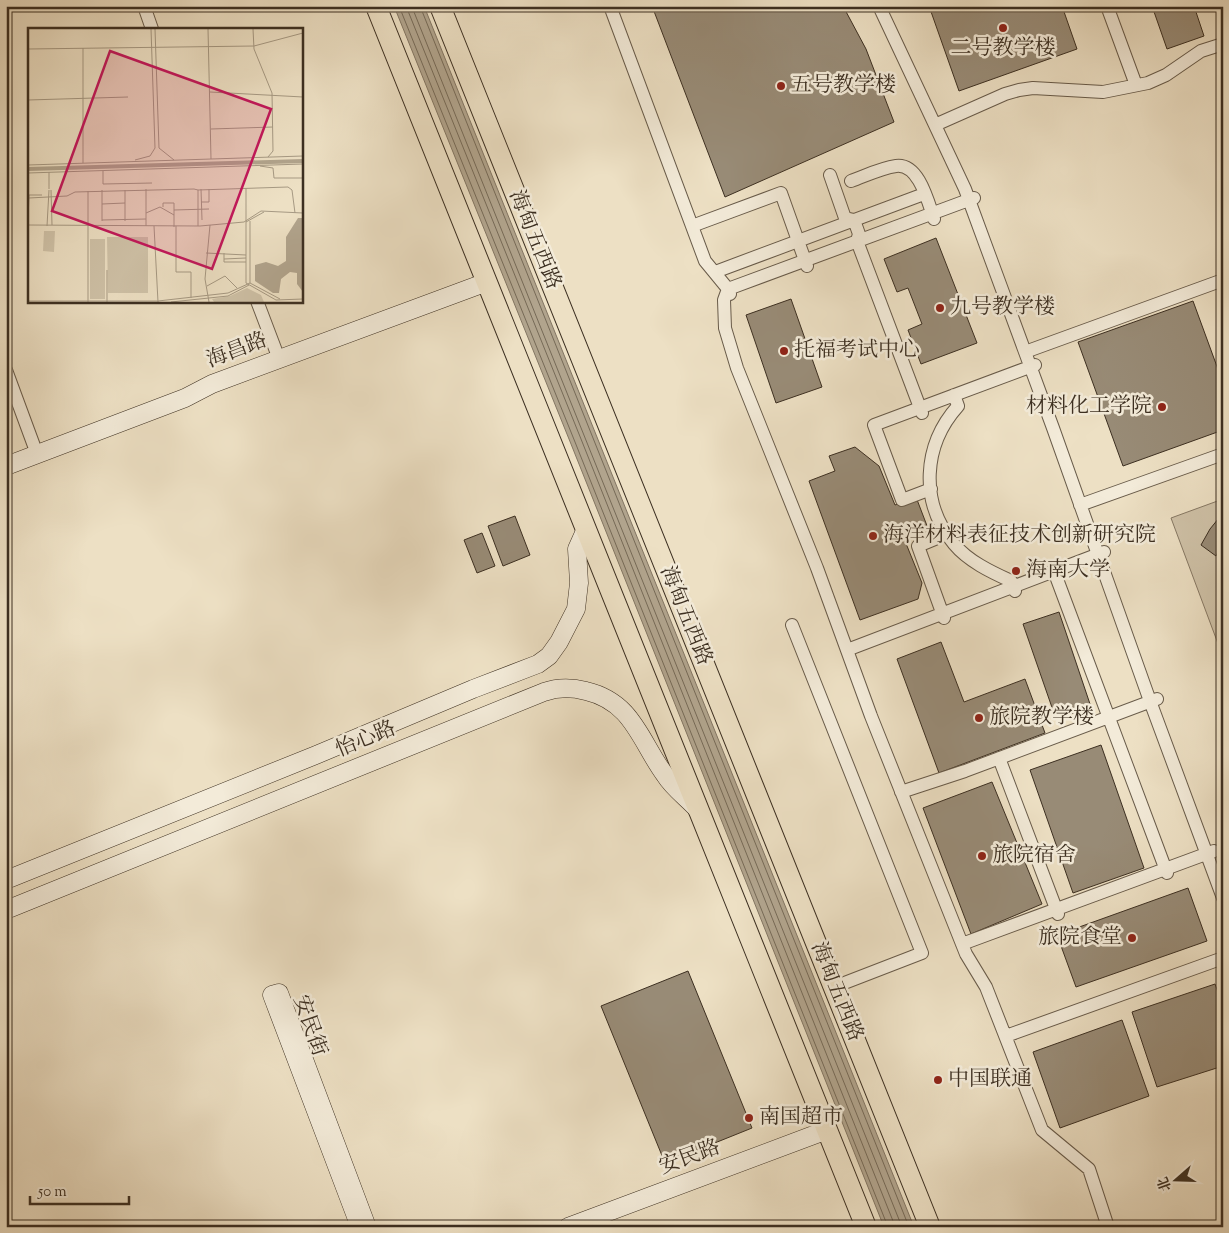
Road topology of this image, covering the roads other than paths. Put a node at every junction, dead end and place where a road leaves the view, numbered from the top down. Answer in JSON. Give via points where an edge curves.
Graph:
{"nodes":[{"id":1,"x":144,"y":6,"type":"edge"},
{"id":2,"x":376,"y":6,"type":"edge"},
{"id":3,"x":440,"y":6,"type":"edge"},
{"id":4,"x":610,"y":6,"type":"edge"},
{"id":5,"x":616,"y":6,"type":"edge"},
{"id":6,"x":879,"y":6,"type":"edge"},
{"id":7,"x":885,"y":6,"type":"edge"},
{"id":8,"x":1108,"y":6,"type":"edge"},
{"id":9,"x":152,"y":28,"type":"edge"},
{"id":10,"x":1223,"y":44,"type":"edge"},
{"id":11,"x":1136,"y":85,"type":"junction"},
{"id":12,"x":937,"y":124,"type":"junction"},
{"id":13,"x":830,"y":175,"type":"dead end"},
{"id":14,"x":851,"y":181,"type":"dead end"},
{"id":15,"x":924,"y":194,"type":"junction"},
{"id":16,"x":973,"y":202,"type":"junction"},
{"id":17,"x":933,"y":216,"type":"junction"},
{"id":18,"x":854,"y":220,"type":"junction"},
{"id":19,"x":695,"y":225,"type":"junction"},
{"id":20,"x":798,"y":241,"type":"junction"},
{"id":21,"x":855,"y":245,"type":"junction"},
{"id":22,"x":806,"y":263,"type":"junction"},
{"id":23,"x":717,"y":272,"type":"junction"},
{"id":24,"x":484,"y":277,"type":"junction"},
{"id":25,"x":1223,"y":280,"type":"edge"},
{"id":26,"x":731,"y":290,"type":"junction"},
{"id":27,"x":257,"y":302,"type":"edge"},
{"id":28,"x":1027,"y":351,"type":"junction"},
{"id":29,"x":277,"y":354,"type":"junction"},
{"id":30,"x":1034,"y":368,"type":"junction"},
{"id":31,"x":6,"y":370,"type":"edge"},
{"id":32,"x":955,"y":398,"type":"junction"},
{"id":33,"x":918,"y":412,"type":"junction"},
{"id":34,"x":36,"y":451,"type":"junction"},
{"id":35,"x":1223,"y":454,"type":"edge"},
{"id":36,"x":6,"y":458,"type":"edge"},
{"id":37,"x":1223,"y":459,"type":"edge"},
{"id":38,"x":6,"y":466,"type":"edge"},
{"id":39,"x":931,"y":489,"type":"junction"},
{"id":40,"x":1083,"y":507,"type":"junction"},
{"id":41,"x":586,"y":529,"type":"junction"},
{"id":42,"x":947,"y":534,"type":"junction"},
{"id":43,"x":1101,"y":556,"type":"junction"},
{"id":44,"x":1053,"y":574,"type":"junction"},
{"id":45,"x":1014,"y":589,"type":"junction"},
{"id":46,"x":943,"y":616,"type":"junction"},
{"id":47,"x":792,"y":625,"type":"dead end"},
{"id":48,"x":850,"y":651,"type":"junction"},
{"id":49,"x":1154,"y":702,"type":"junction"},
{"id":50,"x":1107,"y":719,"type":"junction"},
{"id":51,"x":1002,"y":759,"type":"junction"},
{"id":52,"x":905,"y":793,"type":"junction"},
{"id":53,"x":700,"y":812,"type":"junction"},
{"id":54,"x":1211,"y":854,"type":"junction"},
{"id":55,"x":1163,"y":872,"type":"junction"},
{"id":56,"x":1223,"y":875,"type":"edge"},
{"id":57,"x":6,"y":880,"type":"edge"},
{"id":58,"x":1223,"y":898,"type":"edge"},
{"id":59,"x":6,"y":910,"type":"edge"},
{"id":60,"x":1059,"y":911,"type":"junction"},
{"id":61,"x":966,"y":946,"type":"junction"},
{"id":62,"x":1223,"y":958,"type":"edge"},
{"id":63,"x":1223,"y":964,"type":"edge"},
{"id":64,"x":834,"y":988,"type":"junction"},
{"id":65,"x":1009,"y":1038,"type":"junction"},
{"id":66,"x":829,"y":1133,"type":"junction"},
{"id":67,"x":360,"y":1227,"type":"edge"},
{"id":68,"x":367,"y":1227,"type":"edge"},
{"id":69,"x":568,"y":1227,"type":"edge"},
{"id":70,"x":586,"y":1227,"type":"edge"},
{"id":71,"x":866,"y":1227,"type":"edge"},
{"id":72,"x":930,"y":1227,"type":"edge"},
{"id":73,"x":1108,"y":1227,"type":"edge"},
{"id":74,"x":1114,"y":1227,"type":"edge"}],
"edges":[{"from":1,"to":9,"type":"street"},
{"from":2,"to":24,"type":"main road"},
{"from":3,"to":64,"type":"main road","name":"海甸五西路"},
{"from":4,"to":19,"type":"street"},
{"from":5,"to":19,"type":"street"},
{"from":6,"to":12,"type":"street"},
{"from":7,"to":12,"type":"street"},
{"from":8,"to":11,"type":"street"},
{"from":10,"to":11,"type":"street","via":[[1201,51],[1166,75]]},
{"from":11,"to":12,"type":"street","via":[[1103,92],[1019,90]]},
{"from":12,"to":16,"type":"street"},
{"from":13,"to":18,"type":"street","via":[[845,218]]},
{"from":14,"to":15,"type":"street","via":[[902,166],[917,176]]},
{"from":15,"to":17,"type":"street"},
{"from":15,"to":18,"type":"street"},
{"from":16,"to":17,"type":"street"},
{"from":16,"to":28,"type":"street"},
{"from":17,"to":21,"type":"street"},
{"from":18,"to":20,"type":"street"},
{"from":18,"to":21,"type":"street","via":[[859,234]]},
{"from":19,"to":20,"type":"street","via":[[781,193]]},
{"from":19,"to":23,"type":"street"},
{"from":20,"to":22,"type":"street"},
{"from":20,"to":23,"type":"street"},
{"from":21,"to":22,"type":"street"},
{"from":21,"to":33,"type":"street"},
{"from":22,"to":26,"type":"street"},
{"from":23,"to":26,"type":"street"},
{"from":24,"to":29,"type":"street","name":"海昌路"},
{"from":24,"to":41,"type":"main road"},
{"from":25,"to":28,"type":"street"},
{"from":26,"to":48,"type":"street","via":[[730,326],[740,363],[820,562]]},
{"from":27,"to":29,"type":"street"},
{"from":28,"to":30,"type":"street"},
{"from":29,"to":34,"type":"street","name":"海昌路","via":[[185,398]]},
{"from":30,"to":32,"type":"street"},
{"from":30,"to":40,"type":"street"},
{"from":31,"to":34,"type":"street"},
{"from":32,"to":33,"type":"street"},
{"from":32,"to":39,"type":"street","via":[[958,406],[936,438],[930,470]]},
{"from":33,"to":39,"type":"street","via":[[876,430],[902,500]]},
{"from":34,"to":36,"type":"street","name":"海昌路"},
{"from":34,"to":38,"type":"street","name":"海昌路"},
{"from":35,"to":40,"type":"street"},
{"from":37,"to":40,"type":"street"},
{"from":39,"to":42,"type":"street","via":[[936,512]]},
{"from":40,"to":43,"type":"street"},
{"from":41,"to":53,"type":"main road"},
{"from":41,"to":57,"type":"street","name":"怡心路","via":[[578,549],[580,583],[576,609],[559,642],[538,664]]},
{"from":42,"to":45,"type":"street","via":[[954,545],[972,560],[1011,581]]},
{"from":42,"to":46,"type":"street","via":[[918,546]]},
{"from":43,"to":44,"type":"street"},
{"from":43,"to":49,"type":"street"},
{"from":44,"to":45,"type":"street"},
{"from":44,"to":50,"type":"street"},
{"from":45,"to":46,"type":"street"},
{"from":46,"to":48,"type":"street"},
{"from":47,"to":64,"type":"street","via":[[922,953]]},
{"from":48,"to":52,"type":"street"},
{"from":49,"to":50,"type":"street"},
{"from":49,"to":54,"type":"street"},
{"from":50,"to":51,"type":"street"},
{"from":50,"to":55,"type":"street"},
{"from":51,"to":52,"type":"street"},
{"from":51,"to":60,"type":"street"},
{"from":52,"to":61,"type":"street"},
{"from":53,"to":59,"type":"street","name":"怡心路","via":[[665,776],[639,731],[617,705],[588,691],[558,688]]},
{"from":53,"to":66,"type":"main road"},
{"from":54,"to":55,"type":"street"},
{"from":54,"to":56,"type":"street"},
{"from":54,"to":58,"type":"street"},
{"from":55,"to":60,"type":"street"},
{"from":60,"to":61,"type":"street"},
{"from":61,"to":65,"type":"street","via":[[989,984]]},
{"from":62,"to":65,"type":"street"},
{"from":63,"to":65,"type":"street"},
{"from":64,"to":72,"type":"main road","name":"海甸五西路"},
{"from":65,"to":73,"type":"street","via":[[1042,1130],[1089,1169]]},
{"from":65,"to":74,"type":"street","via":[[1045,1125],[1093,1166]]},
{"from":66,"to":69,"type":"street","name":"安民路"},
{"from":66,"to":70,"type":"street","name":"安民路"},
{"from":66,"to":71,"type":"main road"},
{"from":67,"to":68,"type":"street","name":"安民街","via":[[272,995],[279,993]]}]}
